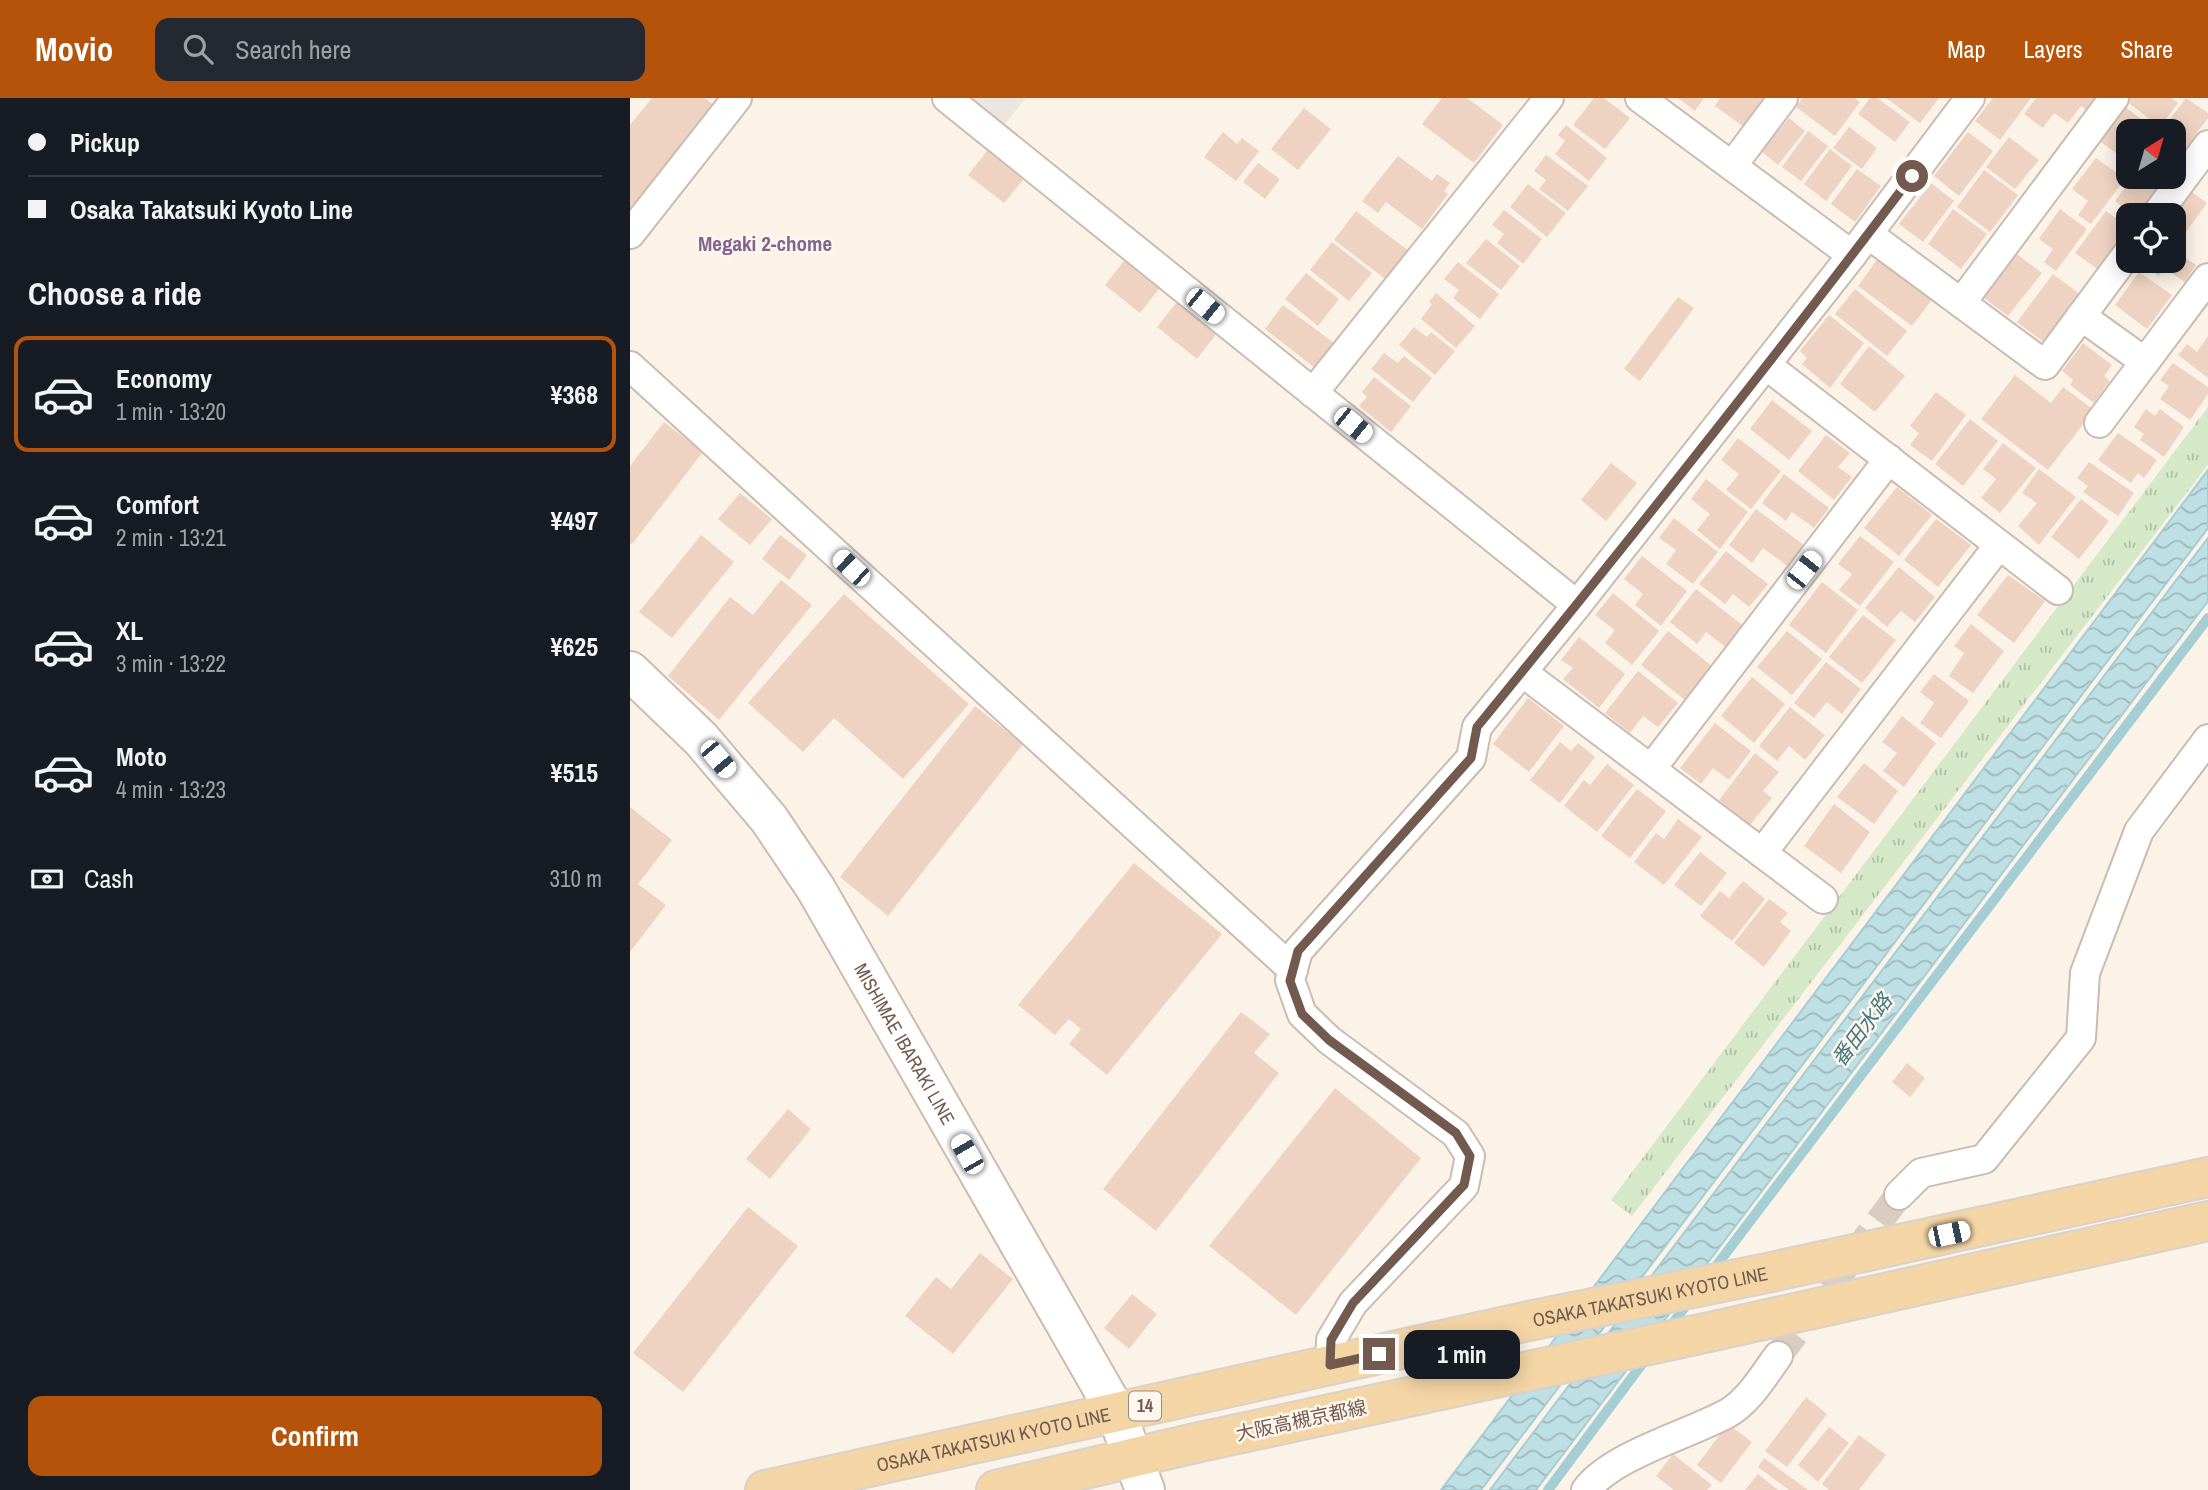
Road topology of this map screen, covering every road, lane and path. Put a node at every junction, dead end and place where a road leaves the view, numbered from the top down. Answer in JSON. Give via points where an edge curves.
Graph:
{"nodes":[{"id":1,"x":737,"y":98,"type":"edge"},
{"id":2,"x":947,"y":98,"type":"edge"},
{"id":3,"x":1549,"y":98,"type":"edge"},
{"id":4,"x":1640,"y":98,"type":"edge"},
{"id":5,"x":1783,"y":98,"type":"edge"},
{"id":6,"x":1970,"y":98,"type":"edge"},
{"id":7,"x":2115,"y":98,"type":"edge"},
{"id":8,"x":2208,"y":145,"type":"edge"},
{"id":9,"x":1732,"y":166,"type":"junction"},
{"id":10,"x":2165,"y":203,"type":"edge"},
{"id":11,"x":630,"y":234,"type":"edge"},
{"id":12,"x":1860,"y":245,"type":"junction"},
{"id":13,"x":2116,"y":269,"type":"edge"},
{"id":14,"x":2208,"y":278,"type":"edge"},
{"id":15,"x":1961,"y":303,"type":"junction"},
{"id":16,"x":2081,"y":316,"type":"junction"},
{"id":17,"x":2145,"y":362,"type":"junction"},
{"id":18,"x":1766,"y":365,"type":"junction"},
{"id":19,"x":630,"y":366,"type":"edge"},
{"id":20,"x":1313,"y":393,"type":"junction"},
{"id":21,"x":2099,"y":423,"type":"dead end"},
{"id":22,"x":1889,"y":460,"type":"junction"},
{"id":23,"x":1999,"y":545,"type":"junction"},
{"id":24,"x":2058,"y":590,"type":"dead end"},
{"id":25,"x":1577,"y":605,"type":"junction"},
{"id":26,"x":630,"y":671,"type":"edge"},
{"id":27,"x":1522,"y":672,"type":"junction"},
{"id":28,"x":2208,"y":739,"type":"edge"},
{"id":29,"x":1651,"y":769,"type":"junction"},
{"id":30,"x":1762,"y":853,"type":"junction"},
{"id":31,"x":1823,"y":899,"type":"dead end"},
{"id":32,"x":1293,"y":970,"type":"junction"},
{"id":33,"x":2208,"y":1177,"type":"edge"},
{"id":34,"x":1899,"y":1195,"type":"tunnel mouth"},
{"id":35,"x":2208,"y":1221,"type":"edge"},
{"id":36,"x":1778,"y":1356,"type":"tunnel mouth"},
{"id":37,"x":1330,"y":1365,"type":"junction"},
{"id":38,"x":1116,"y":1412,"type":"junction"},
{"id":39,"x":1139,"y":1474,"type":"edge"},
{"id":40,"x":765,"y":1490,"type":"edge"},
{"id":41,"x":996,"y":1490,"type":"edge"},
{"id":42,"x":1586,"y":1490,"type":"edge"}],
"edges":[{"from":1,"to":11,"type":"street"},
{"from":2,"to":20,"type":"street"},
{"from":3,"to":20,"type":"street"},
{"from":4,"to":9,"type":"street"},
{"from":5,"to":9,"type":"street"},
{"from":6,"to":12,"type":"street"},
{"from":7,"to":15,"type":"street"},
{"from":8,"to":10,"type":"street"},
{"from":9,"to":12,"type":"street"},
{"from":12,"to":15,"type":"street"},
{"from":12,"to":18,"type":"street"},
{"from":13,"to":16,"type":"street"},
{"from":14,"to":17,"type":"street"},
{"from":15,"to":16,"type":"street","via":[[2045,365]]},
{"from":16,"to":17,"type":"street"},
{"from":17,"to":21,"type":"street"},
{"from":18,"to":22,"type":"street"},
{"from":18,"to":25,"type":"street"},
{"from":19,"to":32,"type":"street"},
{"from":20,"to":25,"type":"street"},
{"from":22,"to":23,"type":"street"},
{"from":22,"to":29,"type":"street"},
{"from":23,"to":24,"type":"street"},
{"from":23,"to":30,"type":"street"},
{"from":25,"to":27,"type":"street"},
{"from":26,"to":38,"type":"main road","name":"MISHIMAE IBARAKI LINE","via":[[710,749],[769,819],[816,889]]},
{"from":27,"to":29,"type":"street"},
{"from":27,"to":32,"type":"street","via":[[1477,727],[1471,758],[1298,951]]},
{"from":28,"to":34,"type":"street","via":[[2139,831],[2085,973],[2081,1038],[1984,1159],[1921,1173]]},
{"from":29,"to":30,"type":"street"},
{"from":30,"to":31,"type":"street"},
{"from":32,"to":37,"type":"street","via":[[1290,981],[1302,1014],[1329,1040],[1456,1133],[1470,1156],[1464,1185],[1353,1303],[1331,1340]]},
{"from":33,"to":37,"type":"main road","name":"OSAKA TAKATSUKI KYOTO LINE","number":"14"},
{"from":35,"to":39,"type":"main road","name":"大阪高槻京都線","via":[[1469,1384]]},
{"from":36,"to":42,"type":"street","via":[[1730,1412],[1595,1478]]},
{"from":37,"to":38,"type":"main road","name":"OSAKA TAKATSUKI KYOTO LINE","number":"14"},
{"from":38,"to":39,"type":"main road","name":"MISHIMAE IBARAKI LINE"},
{"from":38,"to":40,"type":"main road","name":"OSAKA TAKATSUKI KYOTO LINE","number":"14"},
{"from":39,"to":41,"type":"main road"}]}
